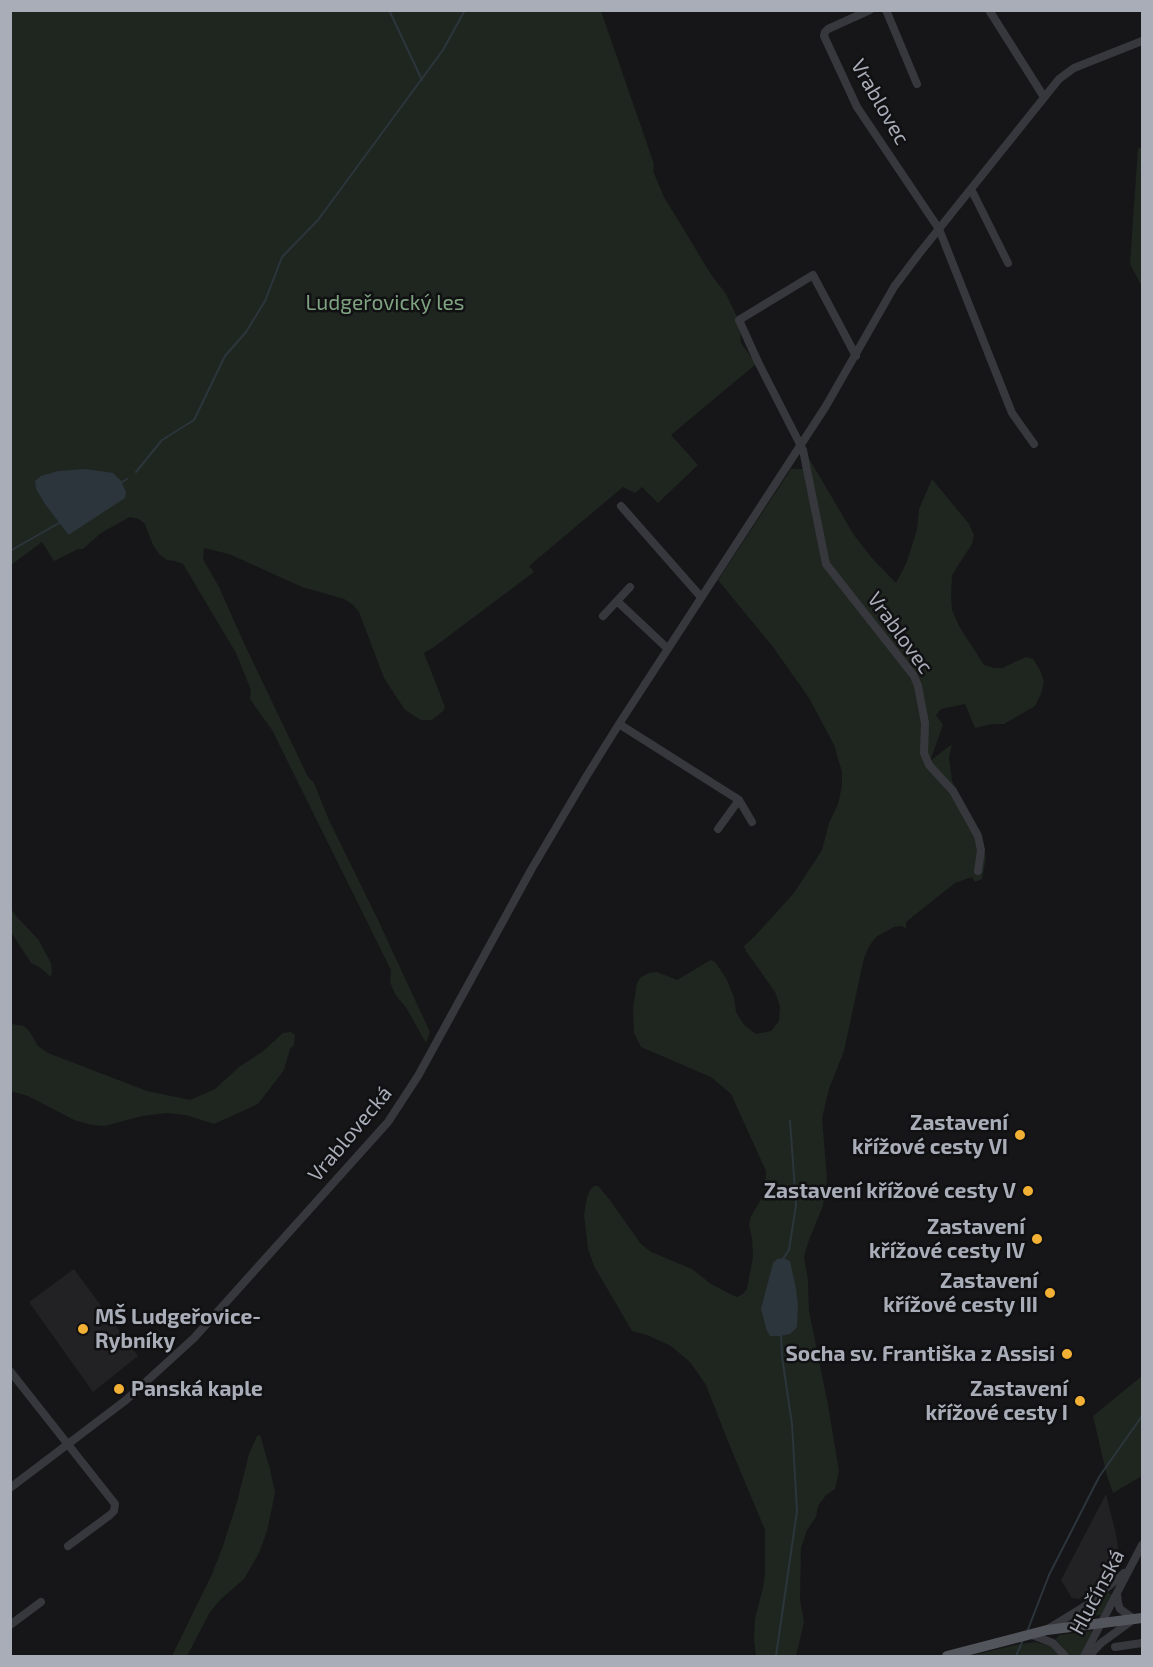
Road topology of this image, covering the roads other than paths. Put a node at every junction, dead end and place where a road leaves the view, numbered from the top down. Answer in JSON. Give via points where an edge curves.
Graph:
{"nodes":[{"id":1,"x":870,"y":10,"type":"edge"},
{"id":2,"x":886,"y":10,"type":"edge"},
{"id":3,"x":989,"y":10,"type":"edge"},
{"id":4,"x":1143,"y":41,"type":"edge"},
{"id":5,"x":917,"y":84,"type":"dead end"},
{"id":6,"x":1044,"y":97,"type":"junction"},
{"id":7,"x":971,"y":189,"type":"junction"},
{"id":8,"x":939,"y":229,"type":"junction"},
{"id":9,"x":1008,"y":263,"type":"dead end"},
{"id":10,"x":856,"y":356,"type":"junction"},
{"id":11,"x":1034,"y":444,"type":"dead end"},
{"id":12,"x":800,"y":446,"type":"junction"},
{"id":13,"x":621,"y":506,"type":"dead end"},
{"id":14,"x":630,"y":587,"type":"dead end"},
{"id":15,"x":701,"y":597,"type":"junction"},
{"id":16,"x":617,"y":601,"type":"junction"},
{"id":17,"x":603,"y":616,"type":"dead end"},
{"id":18,"x":668,"y":649,"type":"junction"},
{"id":19,"x":619,"y":724,"type":"junction"},
{"id":20,"x":739,"y":800,"type":"junction"},
{"id":21,"x":752,"y":822,"type":"dead end"},
{"id":22,"x":718,"y":829,"type":"dead end"},
{"id":23,"x":978,"y":871,"type":"dead end"},
{"id":24,"x":10,"y":1371,"type":"edge"},
{"id":25,"x":68,"y":1444,"type":"junction"},
{"id":26,"x":10,"y":1488,"type":"edge"},
{"id":27,"x":1143,"y":1545,"type":"edge"},
{"id":28,"x":68,"y":1546,"type":"dead end"},
{"id":29,"x":1131,"y":1566,"type":"junction"},
{"id":30,"x":1117,"y":1594,"type":"junction"},
{"id":31,"x":40,"y":1602,"type":"dead end"},
{"id":32,"x":1138,"y":1619,"type":"edge"},
{"id":33,"x":1102,"y":1623,"type":"junction"},
{"id":34,"x":10,"y":1625,"type":"edge"},
{"id":35,"x":1047,"y":1630,"type":"junction"},
{"id":36,"x":1031,"y":1634,"type":"junction"},
{"id":37,"x":1143,"y":1643,"type":"edge"},
{"id":38,"x":1114,"y":1647,"type":"dead end"},
{"id":39,"x":947,"y":1656,"type":"edge"},
{"id":40,"x":1065,"y":1656,"type":"edge"},
{"id":41,"x":1086,"y":1656,"type":"edge"}],
"edges":[{"from":1,"to":8,"type":"street","name":"Vrablovec","via":[[828,28],[824,36],[857,107]]},
{"from":2,"to":5,"type":"street","name":"Vrablovec"},
{"from":3,"to":6,"type":"street"},
{"from":4,"to":6,"type":"street","via":[[1074,68]]},
{"from":6,"to":7,"type":"street"},
{"from":7,"to":8,"type":"street"},
{"from":7,"to":9,"type":"street"},
{"from":8,"to":10,"type":"street","via":[[894,287]]},
{"from":8,"to":11,"type":"street","name":"Vrablovec","via":[[1012,413]]},
{"from":10,"to":12,"type":"street"},
{"from":10,"to":12,"type":"street","name":"Vrablovec","via":[[813,275],[739,320]]},
{"from":12,"to":15,"type":"street"},
{"from":12,"to":23,"type":"street","name":"Vrablovec","via":[[826,564],[914,676],[925,723],[924,753],[929,765],[953,791],[978,836]]},
{"from":13,"to":15,"type":"street"},
{"from":14,"to":16,"type":"street"},
{"from":15,"to":18,"type":"street"},
{"from":16,"to":17,"type":"street"},
{"from":16,"to":18,"type":"street"},
{"from":18,"to":19,"type":"street"},
{"from":19,"to":20,"type":"street"},
{"from":19,"to":25,"type":"street","name":"Vrablovecká","via":[[388,1122],[194,1338],[126,1400]]},
{"from":20,"to":21,"type":"street"},
{"from":20,"to":22,"type":"street"},
{"from":24,"to":25,"type":"street"},
{"from":25,"to":26,"type":"street","name":"Vrablovecká"},
{"from":25,"to":28,"type":"street","via":[[115,1504],[110,1515]]},
{"from":27,"to":29,"type":"street","name":"Hlučínská"},
{"from":29,"to":30,"type":"street","name":"Hlučínská"},
{"from":29,"to":35,"type":"street","via":[[1087,1605]]},
{"from":30,"to":32,"type":"street","via":[[1120,1609]]},
{"from":30,"to":33,"type":"street","name":"Hlučínská"},
{"from":31,"to":34,"type":"street"},
{"from":32,"to":33,"type":"main road"},
{"from":32,"to":41,"type":"street","name":"Hlučínská"},
{"from":33,"to":35,"type":"main road"},
{"from":33,"to":41,"type":"street","name":"Hlučínská"},
{"from":35,"to":36,"type":"main road"},
{"from":36,"to":39,"type":"main road"},
{"from":36,"to":40,"type":"street","via":[[1053,1643]]},
{"from":37,"to":38,"type":"street"}]}
